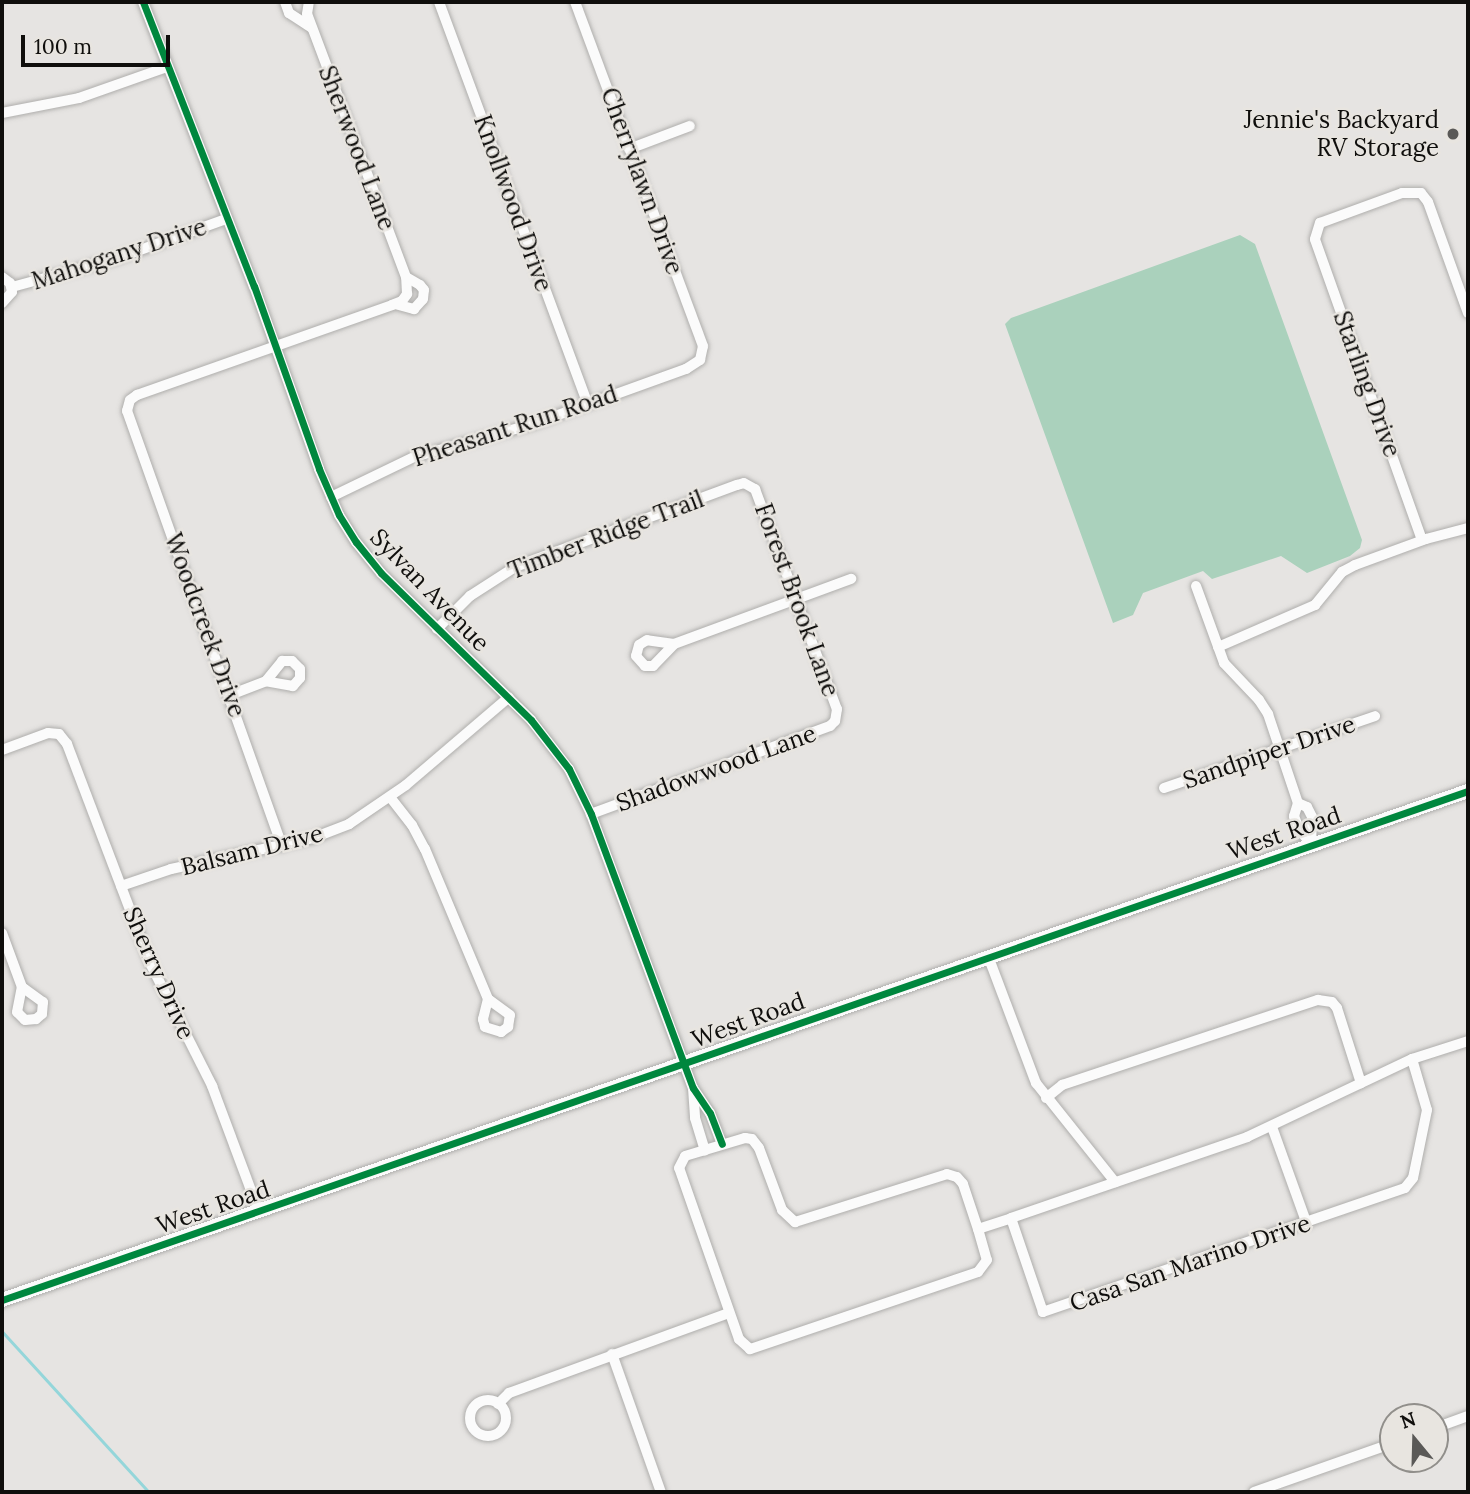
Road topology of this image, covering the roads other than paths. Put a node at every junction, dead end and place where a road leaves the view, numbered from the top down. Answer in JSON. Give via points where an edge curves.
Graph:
{"nodes":[{"id":1,"x":143,"y":2,"type":"edge"},
{"id":2,"x":285,"y":2,"type":"edge"},
{"id":3,"x":308,"y":2,"type":"edge"},
{"id":4,"x":439,"y":2,"type":"edge"},
{"id":5,"x":575,"y":2,"type":"edge"},
{"id":6,"x":312,"y":27,"type":"junction"},
{"id":7,"x":167,"y":67,"type":"junction"},
{"id":8,"x":2,"y":113,"type":"edge"},
{"id":9,"x":690,"y":126,"type":"dead end"},
{"id":10,"x":629,"y":149,"type":"junction"},
{"id":11,"x":226,"y":219,"type":"junction"},
{"id":12,"x":2,"y":277,"type":"edge"},
{"id":13,"x":406,"y":277,"type":"junction"},
{"id":14,"x":12,"y":287,"type":"junction"},
{"id":15,"x":2,"y":303,"type":"edge"},
{"id":16,"x":395,"y":304,"type":"junction"},
{"id":17,"x":1468,"y":313,"type":"edge"},
{"id":18,"x":275,"y":347,"type":"junction"},
{"id":19,"x":700,"y":360,"type":"joint"},
{"id":20,"x":588,"y":404,"type":"junction"},
{"id":21,"x":750,"y":485,"type":"joint"},
{"id":22,"x":331,"y":497,"type":"junction"},
{"id":23,"x":1468,"y":528,"type":"edge"},
{"id":24,"x":1422,"y":540,"type":"junction"},
{"id":25,"x":851,"y":579,"type":"dead end"},
{"id":26,"x":1196,"y":586,"type":"dead end"},
{"id":27,"x":796,"y":599,"type":"junction"},
{"id":28,"x":437,"y":629,"type":"junction"},
{"id":29,"x":674,"y":644,"type":"dead end"},
{"id":30,"x":1218,"y":647,"type":"junction"},
{"id":31,"x":266,"y":681,"type":"dead end"},
{"id":32,"x":230,"y":695,"type":"junction"},
{"id":33,"x":509,"y":698,"type":"junction"},
{"id":34,"x":1375,"y":716,"type":"dead end"},
{"id":35,"x":836,"y":718,"type":"joint"},
{"id":36,"x":1280,"y":748,"type":"junction"},
{"id":37,"x":2,"y":750,"type":"edge"},
{"id":38,"x":1164,"y":788,"type":"dead end"},
{"id":39,"x":1468,"y":791,"type":"edge"},
{"id":40,"x":390,"y":797,"type":"junction"},
{"id":41,"x":1298,"y":803,"type":"junction"},
{"id":42,"x":591,"y":814,"type":"junction"},
{"id":43,"x":1311,"y":844,"type":"junction"},
{"id":44,"x":282,"y":846,"type":"junction"},
{"id":45,"x":121,"y":886,"type":"junction"},
{"id":46,"x":2,"y":933,"type":"edge"},
{"id":47,"x":988,"y":956,"type":"junction"},
{"id":48,"x":22,"y":987,"type":"dead end"},
{"id":49,"x":488,"y":999,"type":"dead end"},
{"id":50,"x":1468,"y":1041,"type":"edge"},
{"id":51,"x":1412,"y":1059,"type":"junction"},
{"id":52,"x":684,"y":1063,"type":"junction"},
{"id":53,"x":1361,"y":1083,"type":"junction"},
{"id":54,"x":693,"y":1088,"type":"junction"},
{"id":55,"x":1046,"y":1098,"type":"junction"},
{"id":56,"x":1272,"y":1127,"type":"junction"},
{"id":57,"x":722,"y":1144,"type":"junction"},
{"id":58,"x":705,"y":1150,"type":"junction"},
{"id":59,"x":1115,"y":1182,"type":"junction"},
{"id":60,"x":259,"y":1212,"type":"junction"},
{"id":61,"x":1011,"y":1218,"type":"junction"},
{"id":62,"x":1307,"y":1224,"type":"junction"},
{"id":63,"x":978,"y":1229,"type":"junction"},
{"id":64,"x":2,"y":1300,"type":"edge"},
{"id":65,"x":729,"y":1312,"type":"junction"},
{"id":66,"x":612,"y":1354,"type":"junction"},
{"id":67,"x":498,"y":1404,"type":"dead end"},
{"id":68,"x":1468,"y":1416,"type":"edge"},
{"id":69,"x":1449,"y":1423,"type":"edge"},
{"id":70,"x":1379,"y":1448,"type":"edge"},
{"id":71,"x":661,"y":1492,"type":"edge"},
{"id":72,"x":1254,"y":1492,"type":"edge"}],
"edges":[{"from":1,"to":7,"type":"street","name":"Sylvan Avenue"},
{"from":2,"to":6,"type":"street","via":[[289,13]]},
{"from":3,"to":6,"type":"street","name":"Sherwood Lane"},
{"from":4,"to":20,"type":"street","name":"Knollwood Drive"},
{"from":5,"to":10,"type":"street","name":"Cherrylawn Drive"},
{"from":6,"to":13,"type":"street","name":"Sherwood Lane"},
{"from":7,"to":8,"type":"street","via":[[79,98]]},
{"from":7,"to":11,"type":"street","name":"Sylvan Avenue"},
{"from":9,"to":10,"type":"street"},
{"from":10,"to":19,"type":"street","name":"Cherrylawn Drive","via":[[703,346]]},
{"from":11,"to":14,"type":"street","name":"Mahogany Drive","via":[[116,259]]},
{"from":11,"to":18,"type":"street","name":"Sylvan Avenue"},
{"from":12,"to":14,"type":"street","name":"Mahogany Drive"},
{"from":13,"to":16,"type":"street","name":"Sherwood Lane","via":[[407,294]]},
{"from":13,"to":16,"type":"street","via":[[420,285],[424,299],[414,309]]},
{"from":14,"to":15,"type":"street","name":"Mahogany Drive","via":[[11,296]]},
{"from":16,"to":18,"type":"street"},
{"from":17,"to":24,"type":"street","name":"Starling Drive","via":[[1421,193],[1402,193],[1326,219],[1317,227],[1315,239]]},
{"from":18,"to":22,"type":"street","name":"Sylvan Avenue"},
{"from":18,"to":32,"type":"street","name":"Woodcreek Drive","via":[[137,395],[128,405]]},
{"from":19,"to":20,"type":"street","name":"Pheasant Run Road"},
{"from":20,"to":22,"type":"street","name":"Pheasant Run Road","via":[[523,428],[414,457]]},
{"from":21,"to":27,"type":"street","name":"Forest Brook Lane","via":[[758,494]]},
{"from":21,"to":28,"type":"street","name":"Timber Ridge Trail","via":[[737,485],[515,568],[470,596]]},
{"from":22,"to":28,"type":"street","name":"Sylvan Avenue","via":[[365,555]]},
{"from":23,"to":24,"type":"street"},
{"from":24,"to":30,"type":"street","via":[[1342,572],[1315,605]]},
{"from":25,"to":27,"type":"street"},
{"from":26,"to":30,"type":"street"},
{"from":27,"to":29,"type":"street"},
{"from":27,"to":35,"type":"street","name":"Forest Brook Lane","via":[[837,709]]},
{"from":28,"to":33,"type":"street","name":"Sylvan Avenue"},
{"from":30,"to":36,"type":"street","via":[[1224,663],[1264,707]]},
{"from":31,"to":32,"type":"street"},
{"from":32,"to":44,"type":"street","name":"Woodcreek Drive"},
{"from":33,"to":40,"type":"street","name":"Balsam Drive"},
{"from":33,"to":42,"type":"street","name":"Sylvan Avenue","via":[[558,752]]},
{"from":34,"to":36,"type":"street","name":"Sandpiper Drive"},
{"from":35,"to":42,"type":"street","name":"Shadowwood Lane","via":[[830,726]]},
{"from":36,"to":38,"type":"street","name":"Sandpiper Drive"},
{"from":36,"to":41,"type":"street"},
{"from":37,"to":45,"type":"street","name":"Sherry Drive","via":[[48,733],[59,734],[67,744]]},
{"from":39,"to":43,"type":"street","name":"West Road"},
{"from":40,"to":44,"type":"street","name":"Balsam Drive","via":[[349,824]]},
{"from":40,"to":49,"type":"street","via":[[425,849]]},
{"from":41,"to":43,"type":"street","via":[[1294,816]]},
{"from":41,"to":43,"type":"street","via":[[1307,807],[1312,817]]},
{"from":42,"to":52,"type":"street","name":"Sylvan Avenue"},
{"from":43,"to":47,"type":"street","name":"West Road"},
{"from":44,"to":45,"type":"street","name":"Balsam Drive","via":[[171,869]]},
{"from":45,"to":60,"type":"street","name":"Sherry Drive","via":[[155,975],[212,1086]]},
{"from":46,"to":48,"type":"street"},
{"from":47,"to":52,"type":"street","name":"West Road"},
{"from":47,"to":55,"type":"street","via":[[1031,1071]]},
{"from":50,"to":51,"type":"street"},
{"from":51,"to":53,"type":"street"},
{"from":51,"to":62,"type":"street","name":"Casa San Marino Drive","via":[[1427,1110],[1410,1183],[1398,1192]]},
{"from":52,"to":54,"type":"street","name":"Sylvan Avenue"},
{"from":52,"to":60,"type":"street","name":"West Road"},
{"from":53,"to":55,"type":"street","via":[[1337,1008],[1318,999],[1062,1085]]},
{"from":53,"to":56,"type":"street"},
{"from":54,"to":57,"type":"street","via":[[710,1112]]},
{"from":54,"to":58,"type":"street","via":[[695,1118]]},
{"from":55,"to":59,"type":"street"},
{"from":56,"to":59,"type":"street"},
{"from":56,"to":62,"type":"street"},
{"from":57,"to":58,"type":"street"},
{"from":57,"to":63,"type":"street","via":[[745,1138],[756,1143],[782,1210],[795,1222],[947,1174],[963,1184]]},
{"from":58,"to":65,"type":"street","via":[[682,1160],[679,1174]]},
{"from":59,"to":61,"type":"street"},
{"from":60,"to":64,"type":"street","name":"West Road"},
{"from":61,"to":62,"type":"street","name":"Casa San Marino Drive","via":[[1043,1312]]},
{"from":61,"to":63,"type":"street"},
{"from":63,"to":65,"type":"street","via":[[987,1260],[978,1272],[759,1348],[742,1344]]},
{"from":65,"to":66,"type":"street"},
{"from":66,"to":67,"type":"street","via":[[509,1393]]},
{"from":66,"to":71,"type":"street"},
{"from":68,"to":69,"type":"street"},
{"from":70,"to":72,"type":"street"}]}
